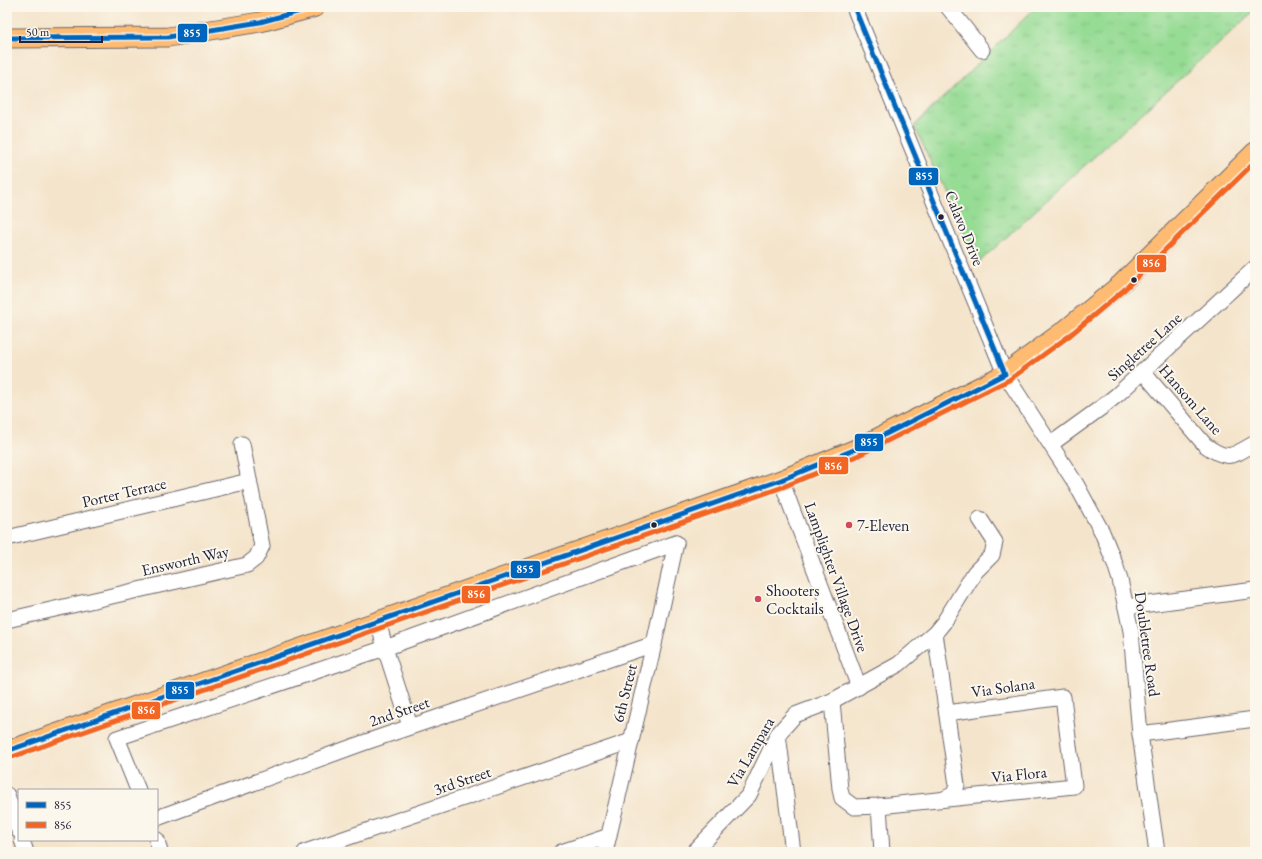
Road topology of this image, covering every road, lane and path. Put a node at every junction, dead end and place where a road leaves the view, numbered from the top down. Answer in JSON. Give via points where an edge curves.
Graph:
{"nodes":[{"id":1,"x":315,"y":7,"type":"edge"},
{"id":2,"x":854,"y":7,"type":"edge"},
{"id":3,"x":948,"y":7,"type":"edge"},
{"id":4,"x":7,"y":38,"type":"edge"},
{"id":5,"x":982,"y":50,"type":"dead end"},
{"id":6,"x":1255,"y":152,"type":"edge"},
{"id":7,"x":1255,"y":268,"type":"edge"},
{"id":8,"x":1143,"y":372,"type":"junction"},
{"id":9,"x":1005,"y":374,"type":"junction"},
{"id":10,"x":1255,"y":443,"type":"edge"},
{"id":11,"x":242,"y":444,"type":"dead end"},
{"id":12,"x":1051,"y":444,"type":"junction"},
{"id":13,"x":781,"y":480,"type":"junction"},
{"id":14,"x":249,"y":481,"type":"junction"},
{"id":15,"x":980,"y":519,"type":"dead end"},
{"id":16,"x":7,"y":538,"type":"edge"},
{"id":17,"x":1255,"y":590,"type":"edge"},
{"id":18,"x":1126,"y":608,"type":"junction"},
{"id":19,"x":7,"y":620,"type":"edge"},
{"id":20,"x":378,"y":621,"type":"junction"},
{"id":21,"x":935,"y":633,"type":"junction"},
{"id":22,"x":654,"y":644,"type":"junction"},
{"id":23,"x":385,"y":648,"type":"junction"},
{"id":24,"x":858,"y":687,"type":"junction"},
{"id":25,"x":1063,"y":697,"type":"joint"},
{"id":26,"x":832,"y":701,"type":"junction"},
{"id":27,"x":947,"y":713,"type":"junction"},
{"id":28,"x":1255,"y":719,"type":"edge"},
{"id":29,"x":410,"y":726,"type":"junction"},
{"id":30,"x":778,"y":734,"type":"junction"},
{"id":31,"x":1140,"y":734,"type":"junction"},
{"id":32,"x":631,"y":741,"type":"junction"},
{"id":33,"x":7,"y":750,"type":"edge"},
{"id":34,"x":138,"y":789,"type":"edge"},
{"id":35,"x":7,"y":795,"type":"edge"},
{"id":36,"x":944,"y":799,"type":"junction"},
{"id":37,"x":879,"y":806,"type":"junction"},
{"id":38,"x":158,"y":818,"type":"edge"},
{"id":39,"x":18,"y":828,"type":"edge"},
{"id":40,"x":609,"y":836,"type":"junction"},
{"id":41,"x":22,"y":841,"type":"edge"},
{"id":42,"x":156,"y":841,"type":"edge"},
{"id":43,"x":707,"y":846,"type":"edge"},
{"id":44,"x":26,"y":852,"type":"edge"},
{"id":45,"x":160,"y":852,"type":"edge"},
{"id":46,"x":305,"y":852,"type":"edge"},
{"id":47,"x":561,"y":852,"type":"edge"},
{"id":48,"x":605,"y":852,"type":"edge"},
{"id":49,"x":694,"y":852,"type":"edge"},
{"id":50,"x":793,"y":852,"type":"edge"},
{"id":51,"x":882,"y":852,"type":"edge"},
{"id":52,"x":1157,"y":852,"type":"edge"}],
"edges":[{"from":1,"to":4,"type":"main road","via":[[260,22],[168,37]]},
{"from":2,"to":9,"type":"street","name":"Calavo Drive"},
{"from":3,"to":5,"type":"street"},
{"from":6,"to":9,"type":"main road","via":[[1121,284],[1065,330]]},
{"from":7,"to":8,"type":"street","name":"Singletree Lane"},
{"from":8,"to":10,"type":"street","name":"Hansom Lane","via":[[1205,445],[1214,452],[1235,455]]},
{"from":8,"to":12,"type":"street","name":"Singletree Lane","via":[[1102,407]]},
{"from":9,"to":12,"type":"street","name":"Doubletree Road"},
{"from":9,"to":13,"type":"main road","via":[[856,449]]},
{"from":11,"to":14,"type":"street","name":"Ensworth Way"},
{"from":12,"to":18,"type":"street","name":"Doubletree Road","via":[[1102,532],[1115,564]]},
{"from":13,"to":20,"type":"main road"},
{"from":13,"to":24,"type":"street","name":"Lamplighter Village Drive"},
{"from":14,"to":16,"type":"street","name":"Porter Terrace"},
{"from":14,"to":19,"type":"street","name":"Ensworth Way","via":[[262,546],[256,558],[247,565]]},
{"from":15,"to":21,"type":"street","name":"Via Lampara","via":[[995,542],[992,555],[975,572]]},
{"from":17,"to":18,"type":"street"},
{"from":18,"to":31,"type":"street","name":"Doubletree Road","via":[[1131,631]]},
{"from":20,"to":23,"type":"street"},
{"from":20,"to":33,"type":"main road"},
{"from":21,"to":24,"type":"street","name":"Via Lampara","via":[[899,664]]},
{"from":21,"to":27,"type":"street"},
{"from":22,"to":23,"type":"street","name":"6th Street","via":[[676,543]]},
{"from":22,"to":29,"type":"street","name":"2nd Street"},
{"from":22,"to":32,"type":"street","name":"6th Street"},
{"from":23,"to":29,"type":"street"},
{"from":23,"to":34,"type":"street","via":[[117,738]]},
{"from":24,"to":26,"type":"street","name":"Via Lampara"},
{"from":25,"to":27,"type":"street","name":"Via Solana"},
{"from":25,"to":36,"type":"street","name":"Via Flora","via":[[1074,786]]},
{"from":26,"to":30,"type":"street","name":"Via Lampara","via":[[795,715]]},
{"from":26,"to":37,"type":"street","via":[[842,798],[854,807]]},
{"from":27,"to":36,"type":"street","via":[[957,784],[954,794]]},
{"from":28,"to":31,"type":"street"},
{"from":29,"to":38,"type":"street","name":"2nd Street"},
{"from":30,"to":43,"type":"street","name":"Via Lampara","via":[[749,795]]},
{"from":30,"to":50,"type":"street"},
{"from":31,"to":52,"type":"street","name":"Doubletree Road"},
{"from":32,"to":40,"type":"street","name":"6th Street"},
{"from":32,"to":46,"type":"street","name":"3rd Street"},
{"from":35,"to":39,"type":"street"},
{"from":36,"to":37,"type":"street","name":"Via Flora"},
{"from":37,"to":51,"type":"street"},
{"from":40,"to":47,"type":"street"},
{"from":40,"to":48,"type":"street","name":"6th Street"},
{"from":41,"to":44,"type":"street"},
{"from":42,"to":45,"type":"street"},
{"from":43,"to":49,"type":"street","name":"Via Lampara"}]}
